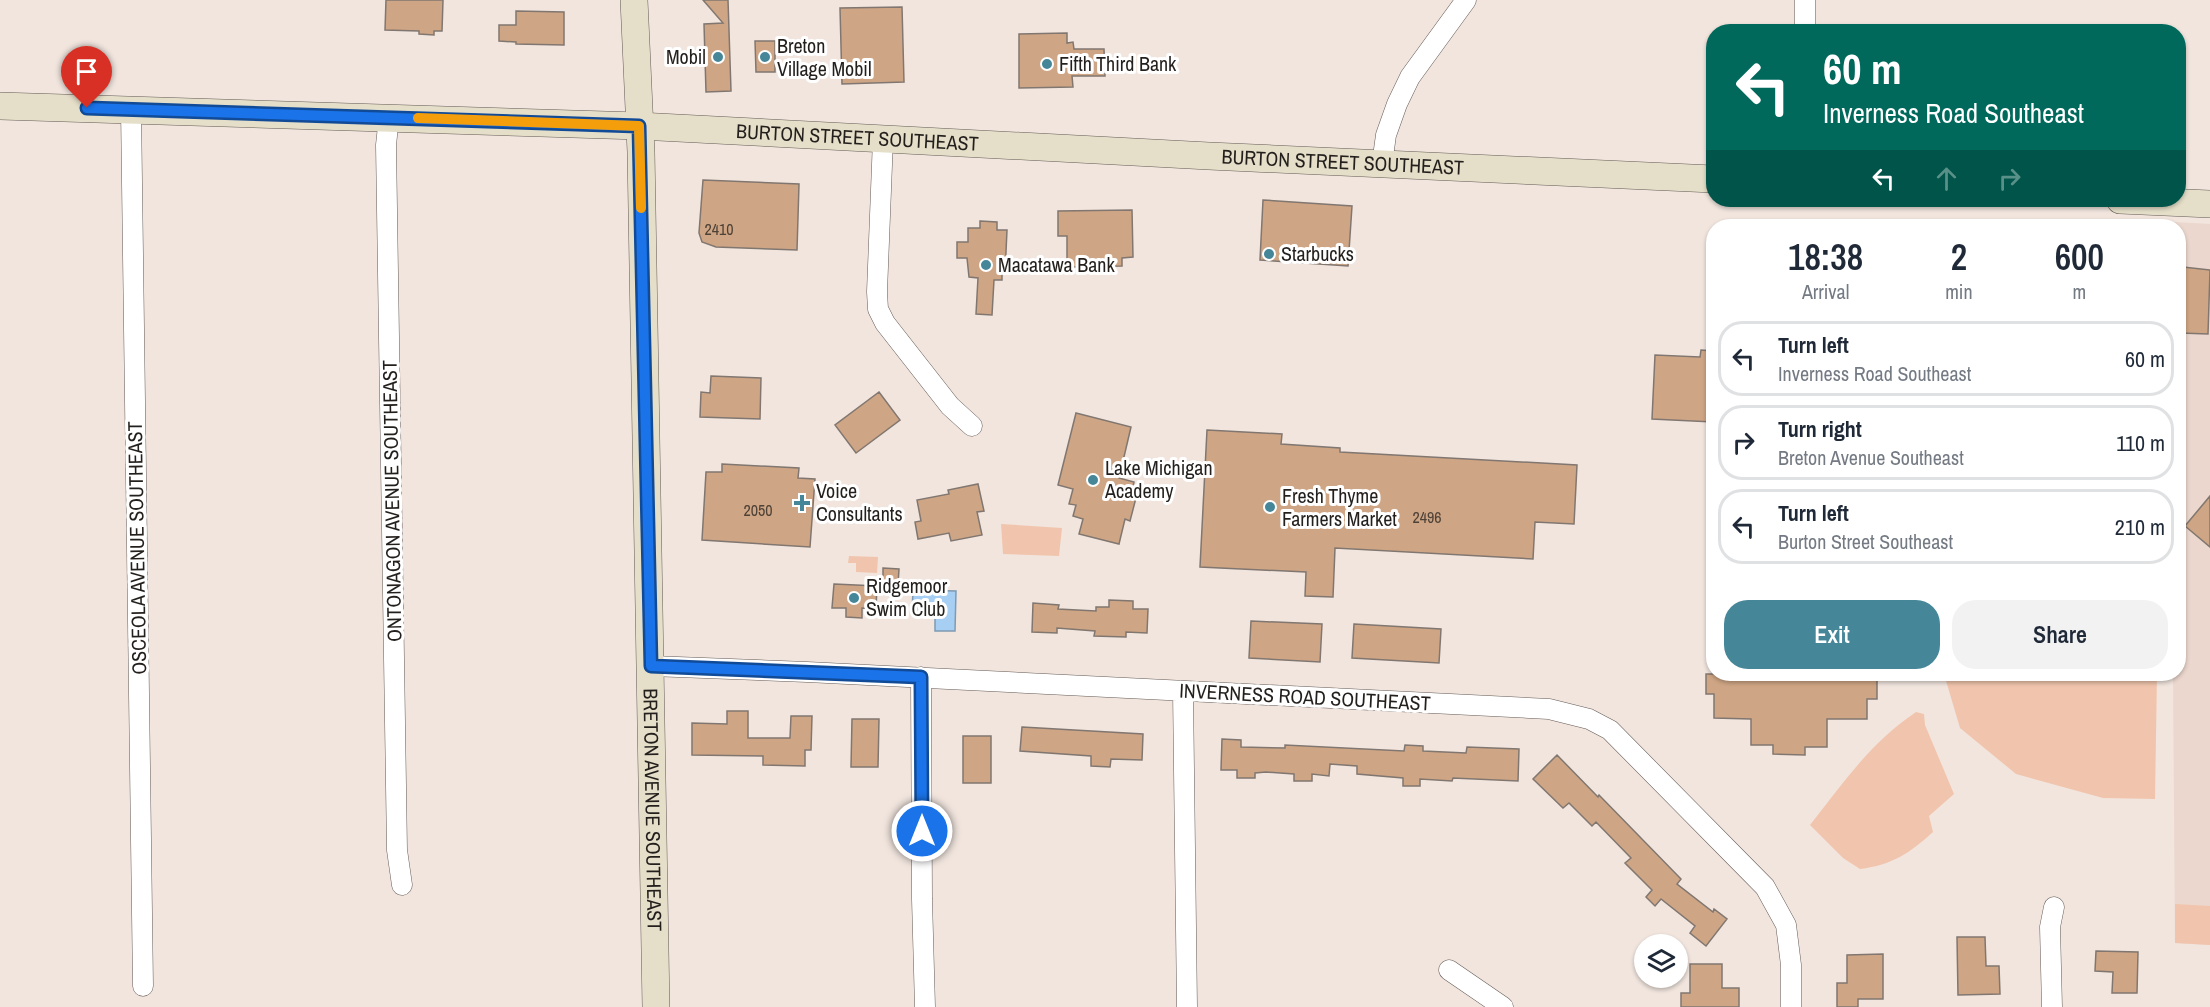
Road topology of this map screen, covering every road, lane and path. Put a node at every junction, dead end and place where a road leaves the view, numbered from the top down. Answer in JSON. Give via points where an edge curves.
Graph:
{"nodes":[{"id":1,"x":634,"y":0,"type":"edge"},
{"id":2,"x":1466,"y":0,"type":"edge"},
{"id":3,"x":1805,"y":0,"type":"edge"},
{"id":4,"x":1805,"y":24,"type":"edge"},
{"id":5,"x":0,"y":106,"type":"edge"},
{"id":6,"x":131,"y":109,"type":"junction"},
{"id":7,"x":389,"y":117,"type":"junction"},
{"id":8,"x":639,"y":126,"type":"junction"},
{"id":9,"x":883,"y":138,"type":"junction"},
{"id":10,"x":1382,"y":164,"type":"junction"},
{"id":11,"x":1706,"y":179,"type":"edge"},
{"id":12,"x":2186,"y":203,"type":"edge"},
{"id":13,"x":2210,"y":204,"type":"edge"},
{"id":14,"x":972,"y":426,"type":"dead end"},
{"id":15,"x":651,"y":666,"type":"junction"},
{"id":16,"x":921,"y":677,"type":"junction"},
{"id":17,"x":1183,"y":691,"type":"junction"},
{"id":18,"x":402,"y":885,"type":"dead end"},
{"id":19,"x":2054,"y":907,"type":"dead end"},
{"id":20,"x":1449,"y":970,"type":"dead end"},
{"id":21,"x":143,"y":986,"type":"dead end"},
{"id":22,"x":656,"y":1007,"type":"edge"},
{"id":23,"x":925,"y":1007,"type":"edge"},
{"id":24,"x":1187,"y":1007,"type":"edge"},
{"id":25,"x":1503,"y":1007,"type":"edge"},
{"id":26,"x":1791,"y":1007,"type":"edge"},
{"id":27,"x":2052,"y":1007,"type":"edge"}],
"edges":[{"from":1,"to":8,"type":"main road","name":"BRETON AVENUE SOUTHEAST"},
{"from":2,"to":10,"type":"street","via":[[1410,77],[1386,135]]},
{"from":3,"to":4,"type":"street"},
{"from":5,"to":6,"type":"main road","name":"BURTON STREET SOUTHEAST"},
{"from":6,"to":7,"type":"main road","name":"BURTON STREET SOUTHEAST"},
{"from":6,"to":21,"type":"street","name":"OSCEOLA AVENUE SOUTHEAST"},
{"from":7,"to":8,"type":"main road","name":"BURTON STREET SOUTHEAST"},
{"from":7,"to":18,"type":"street","name":"ONTONAGON AVENUE SOUTHEAST","via":[[386,145],[397,850]]},
{"from":8,"to":9,"type":"main road","name":"BURTON STREET SOUTHEAST"},
{"from":8,"to":15,"type":"main road","name":"BRETON AVENUE SOUTHEAST"},
{"from":9,"to":10,"type":"main road","name":"BURTON STREET SOUTHEAST"},
{"from":9,"to":14,"type":"street","via":[[879,309],[885,323],[950,406]]},
{"from":10,"to":11,"type":"main road","name":"BURTON STREET SOUTHEAST"},
{"from":12,"to":13,"type":"main road"},
{"from":15,"to":16,"type":"street","name":"INVERNESS ROAD SOUTHEAST"},
{"from":15,"to":22,"type":"main road","name":"BRETON AVENUE SOUTHEAST"},
{"from":16,"to":17,"type":"street","name":"INVERNESS ROAD SOUTHEAST"},
{"from":16,"to":23,"type":"street"},
{"from":17,"to":24,"type":"street"},
{"from":17,"to":26,"type":"street","name":"INVERNESS ROAD SOUTHEAST","via":[[1549,709],[1589,719],[1610,730],[1765,887],[1786,925]]},
{"from":19,"to":27,"type":"street","via":[[2050,927]]},
{"from":20,"to":25,"type":"street"}]}
